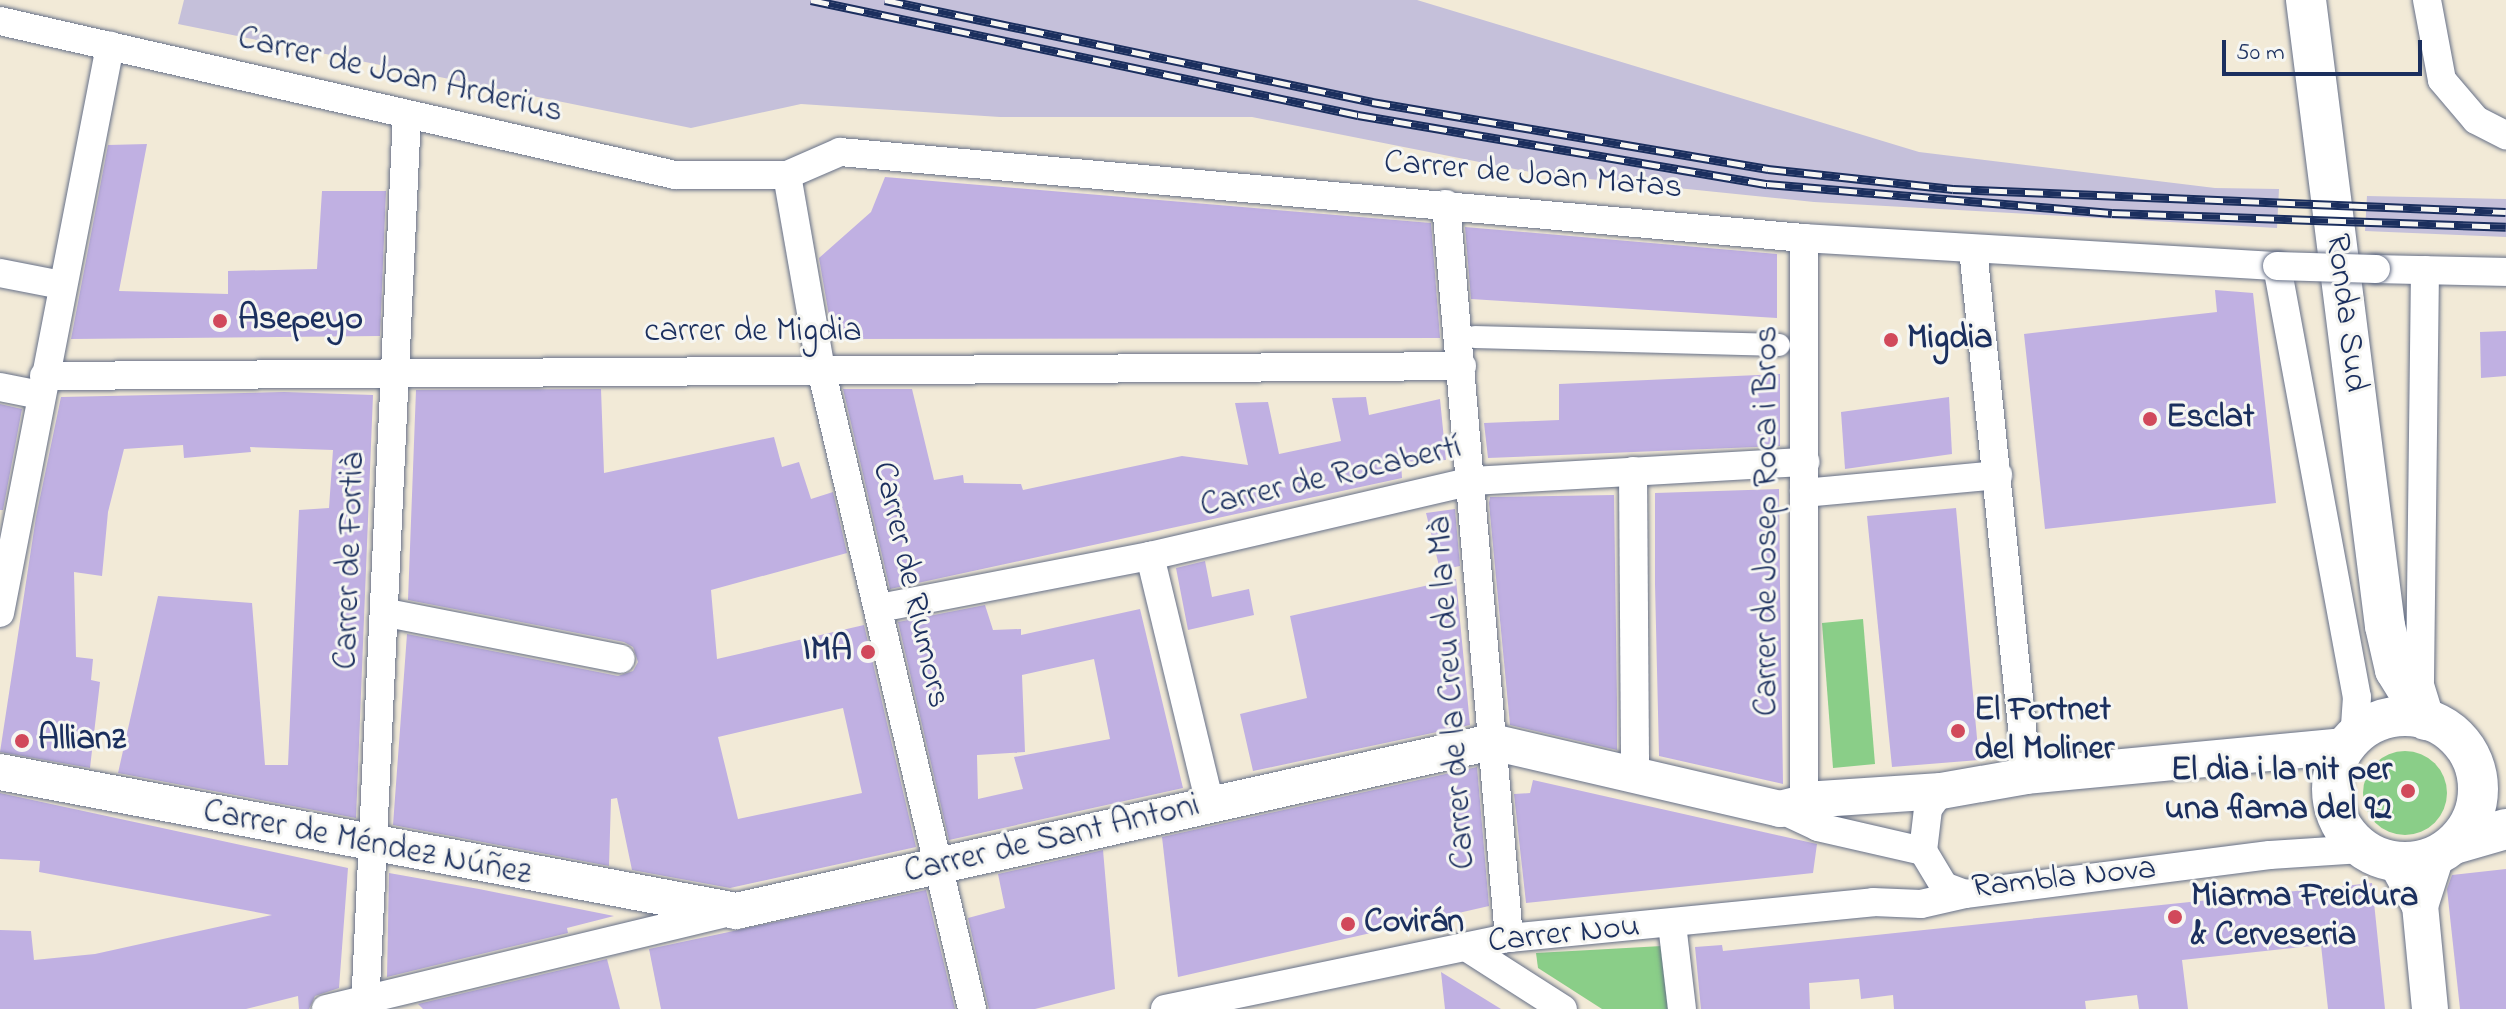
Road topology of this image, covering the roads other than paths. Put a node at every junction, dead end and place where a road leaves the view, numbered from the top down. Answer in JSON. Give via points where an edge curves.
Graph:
{"nodes":[{"id":1,"x":2306,"y":0,"type":"edge"},
{"id":2,"x":2427,"y":0,"type":"edge"},
{"id":3,"x":0,"y":21,"type":"edge"},
{"id":4,"x":110,"y":46,"type":"junction"},
{"id":5,"x":407,"y":115,"type":"junction"},
{"id":6,"x":2506,"y":135,"type":"edge"},
{"id":7,"x":787,"y":175,"type":"junction"},
{"id":8,"x":1446,"y":204,"type":"junction"},
{"id":9,"x":1804,"y":238,"type":"junction"},
{"id":10,"x":1973,"y":249,"type":"junction"},
{"id":11,"x":2277,"y":266,"type":"junction"},
{"id":12,"x":2425,"y":270,"type":"junction"},
{"id":13,"x":2506,"y":272,"type":"edge"},
{"id":14,"x":0,"y":273,"type":"edge"},
{"id":15,"x":62,"y":285,"type":"junction"},
{"id":16,"x":1475,"y":337,"type":"dead end"},
{"id":17,"x":1779,"y":345,"type":"dead end"},
{"id":18,"x":1462,"y":366,"type":"junction"},
{"id":19,"x":821,"y":369,"type":"junction"},
{"id":20,"x":394,"y":372,"type":"junction"},
{"id":21,"x":42,"y":386,"type":"junction"},
{"id":22,"x":0,"y":387,"type":"edge"},
{"id":23,"x":1805,"y":462,"type":"junction"},
{"id":24,"x":1633,"y":471,"type":"junction"},
{"id":25,"x":1998,"y":475,"type":"junction"},
{"id":26,"x":1473,"y":481,"type":"junction"},
{"id":27,"x":1804,"y":493,"type":"junction"},
{"id":28,"x":7,"y":530,"type":"edge"},
{"id":29,"x":1150,"y":556,"type":"junction"},
{"id":30,"x":879,"y":608,"type":"junction"},
{"id":31,"x":0,"y":613,"type":"edge"},
{"id":32,"x":387,"y":613,"type":"junction"},
{"id":33,"x":2385,"y":626,"type":"junction"},
{"id":34,"x":621,"y":659,"type":"dead end"},
{"id":35,"x":2429,"y":720,"type":"junction"},
{"id":36,"x":2355,"y":736,"type":"junction"},
{"id":37,"x":1492,"y":742,"type":"junction"},
{"id":38,"x":0,"y":772,"type":"edge"},
{"id":39,"x":1635,"y":775,"type":"junction"},
{"id":40,"x":2027,"y":776,"type":"junction"},
{"id":41,"x":1941,"y":791,"type":"junction"},
{"id":42,"x":2492,"y":800,"type":"edge"},
{"id":43,"x":1210,"y":804,"type":"junction"},
{"id":44,"x":1792,"y":807,"type":"junction"},
{"id":45,"x":2506,"y":829,"type":"edge"},
{"id":46,"x":372,"y":845,"type":"junction"},
{"id":47,"x":2445,"y":850,"type":"junction"},
{"id":48,"x":2379,"y":856,"type":"junction"},
{"id":49,"x":1927,"y":861,"type":"junction"},
{"id":50,"x":939,"y":866,"type":"junction"},
{"id":51,"x":1965,"y":894,"type":"junction"},
{"id":52,"x":630,"y":895,"type":"junction"},
{"id":53,"x":1873,"y":902,"type":"junction"},
{"id":54,"x":2420,"y":906,"type":"junction"},
{"id":55,"x":736,"y":911,"type":"junction"},
{"id":56,"x":1672,"y":924,"type":"junction"},
{"id":57,"x":638,"y":938,"type":"junction"},
{"id":58,"x":1509,"y":938,"type":"junction"},
{"id":59,"x":1466,"y":947,"type":"junction"},
{"id":60,"x":366,"y":1004,"type":"edge"},
{"id":61,"x":326,"y":1009,"type":"edge"},
{"id":62,"x":972,"y":1009,"type":"edge"},
{"id":63,"x":1165,"y":1009,"type":"edge"},
{"id":64,"x":1563,"y":1009,"type":"edge"},
{"id":65,"x":1682,"y":1009,"type":"edge"},
{"id":66,"x":2430,"y":1009,"type":"edge"}],
"edges":[{"from":1,"to":33,"type":"main road","name":"Ronda Sud"},
{"from":2,"to":6,"type":"street","via":[[2442,80],[2476,120]]},
{"from":3,"to":4,"type":"street","name":"Carrer de Joan Arderius"},
{"from":4,"to":5,"type":"street","name":"Carrer de Joan Arderius"},
{"from":4,"to":15,"type":"street"},
{"from":5,"to":7,"type":"street","name":"Carrer de Joan Arderius","via":[[675,175]]},
{"from":5,"to":20,"type":"street","name":"Carrer de Fortià"},
{"from":7,"to":8,"type":"street","name":"Carrer de Joan Matas","via":[[840,152]]},
{"from":7,"to":19,"type":"street","name":"Carrer de Riumors"},
{"from":8,"to":9,"type":"street","name":"Carrer de Joan Matas"},
{"from":8,"to":18,"type":"street","name":"Carrer de la Creu de la Mà"},
{"from":9,"to":10,"type":"street","name":"Carrer de Joan Matas"},
{"from":9,"to":23,"type":"street","name":"Carrer de Josep Roca i Bros"},
{"from":10,"to":11,"type":"street","name":"Carrer de Joan Matas"},
{"from":10,"to":25,"type":"street"},
{"from":11,"to":12,"type":"street","name":"Carrer de Joan Matas","bridge":true},
{"from":11,"to":36,"type":"street","via":[[2357,697]]},
{"from":12,"to":13,"type":"street","name":"Carrer de Joan Matas"},
{"from":12,"to":35,"type":"street","via":[[2420,685]]},
{"from":14,"to":15,"type":"street"},
{"from":15,"to":21,"type":"street"},
{"from":16,"to":17,"type":"street"},
{"from":18,"to":19,"type":"street","name":"carrer de Migdia"},
{"from":18,"to":26,"type":"street","name":"Carrer de la Creu de la Mà"},
{"from":19,"to":20,"type":"street","name":"carrer de Migdia"},
{"from":19,"to":30,"type":"street","name":"Carrer de Riumors"},
{"from":20,"to":21,"type":"street","name":"carrer de Migdia"},
{"from":20,"to":32,"type":"street","name":"Carrer de Fortià"},
{"from":21,"to":22,"type":"street","name":"carrer de Migdia"},
{"from":21,"to":28,"type":"street"},
{"from":23,"to":24,"type":"street","name":"Carrer de Rocabertí"},
{"from":23,"to":27,"type":"street","name":"Carrer de Josep Roca i Bros"},
{"from":24,"to":26,"type":"street","name":"Carrer de Rocabertí"},
{"from":24,"to":39,"type":"street"},
{"from":25,"to":27,"type":"street"},
{"from":25,"to":40,"type":"street"},
{"from":26,"to":29,"type":"street","name":"Carrer de Rocabertí"},
{"from":26,"to":37,"type":"street","name":"Carrer de la Creu de la Mà"},
{"from":27,"to":44,"type":"street","name":"Carrer de Josep Roca i Bros"},
{"from":28,"to":31,"type":"street"},
{"from":29,"to":30,"type":"street","name":"Carrer de Rocabertí"},
{"from":29,"to":43,"type":"street"},
{"from":30,"to":50,"type":"street","name":"Carrer de Riumors"},
{"from":32,"to":34,"type":"street"},
{"from":32,"to":46,"type":"street","name":"Carrer de Fortià"},
{"from":33,"to":35,"type":"main road","name":"Ronda Sud","via":[[2395,670]]},
{"from":33,"to":36,"type":"main road","name":"Ronda Sud","via":[[2383,672]]},
{"from":35,"to":36,"type":"main road","via":[[2393,716]]},
{"from":35,"to":42,"type":"main road","via":[[2466,747]]},
{"from":36,"to":40,"type":"street"},
{"from":36,"to":48,"type":"main road","via":[[2332,782],[2332,801],[2347,836]]},
{"from":37,"to":39,"type":"street","name":"Carrer de Sant Antoni"},
{"from":37,"to":43,"type":"street","name":"Carrer de Sant Antoni"},
{"from":37,"to":58,"type":"street","name":"Carrer de la Creu de la Mà"},
{"from":38,"to":46,"type":"street","name":"Carrer de Méndez Núñez"},
{"from":39,"to":44,"type":"street","name":"Carrer de Sant Antoni"},
{"from":40,"to":41,"type":"street"},
{"from":41,"to":44,"type":"street","name":"Carrer de Sant Antoni"},
{"from":41,"to":49,"type":"street","name":"Rambla Nova","via":[[1928,809]]},
{"from":42,"to":47,"type":"main road","via":[[2476,809]]},
{"from":43,"to":50,"type":"street","name":"Carrer de Sant Antoni"},
{"from":44,"to":49,"type":"street","name":"Carrer de Sant Antoni","via":[[1818,827]]},
{"from":45,"to":47,"type":"main road"},
{"from":46,"to":52,"type":"street","name":"Carrer de Méndez Núñez"},
{"from":46,"to":60,"type":"street","name":"Carrer de Fortià"},
{"from":47,"to":48,"type":"main road"},
{"from":47,"to":54,"type":"street"},
{"from":48,"to":51,"type":"street","name":"Rambla Nova","via":[[2270,855]]},
{"from":48,"to":54,"type":"street"},
{"from":49,"to":51,"type":"street","name":"Rambla Nova","via":[[1944,886]]},
{"from":49,"to":53,"type":"street","name":"Carrer Nou","via":[[1912,888]]},
{"from":50,"to":55,"type":"street","name":"Carrer de Sant Antoni"},
{"from":50,"to":62,"type":"street","name":"Carrer de Riumors"},
{"from":51,"to":53,"type":"street","name":"Carrer Nou","via":[[1921,904]]},
{"from":52,"to":55,"type":"street","name":"Carrer de Méndez Núñez"},
{"from":52,"to":57,"type":"street","via":[[641,918]]},
{"from":53,"to":56,"type":"street","name":"Carrer Nou"},
{"from":54,"to":66,"type":"street"},
{"from":55,"to":57,"type":"street","name":"Carrer de Sant Antoni"},
{"from":56,"to":58,"type":"street","name":"Carrer Nou"},
{"from":56,"to":65,"type":"street"},
{"from":57,"to":60,"type":"street","name":"Carrer de Sant Antoni"},
{"from":58,"to":59,"type":"street","name":"Carrer Nou"},
{"from":59,"to":63,"type":"street","name":"Carrer Nou"},
{"from":59,"to":64,"type":"street"},
{"from":60,"to":61,"type":"street","name":"Carrer de Sant Antoni"}]}
